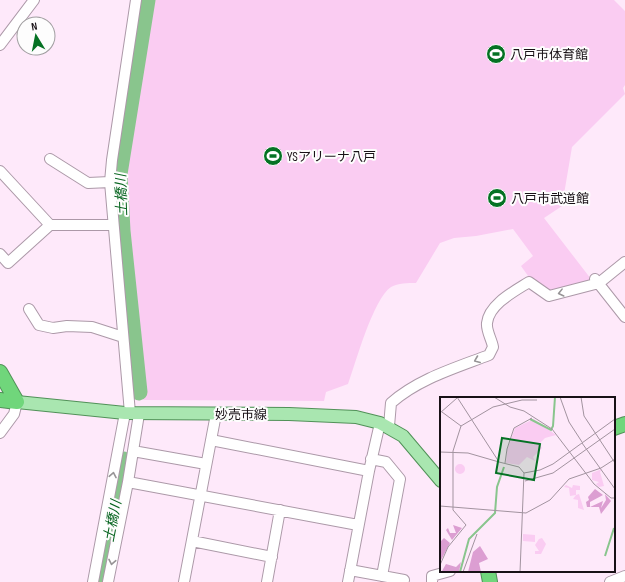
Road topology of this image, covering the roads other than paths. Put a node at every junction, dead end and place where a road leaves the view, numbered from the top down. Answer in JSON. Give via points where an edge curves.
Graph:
{"nodes":[{"id":1,"x":34,"y":0,"type":"edge"},
{"id":2,"x":136,"y":0,"type":"edge"},
{"id":3,"x":0,"y":45,"type":"edge"},
{"id":4,"x":50,"y":159,"type":"dead end"},
{"id":5,"x":0,"y":171,"type":"edge"},
{"id":6,"x":110,"y":182,"type":"junction"},
{"id":7,"x":50,"y":225,"type":"junction"},
{"id":8,"x":112,"y":225,"type":"junction"},
{"id":9,"x":0,"y":254,"type":"edge"},
{"id":10,"x":625,"y":262,"type":"edge"},
{"id":11,"x":597,"y":281,"type":"junction"},
{"id":12,"x":29,"y":310,"type":"dead end"},
{"id":13,"x":625,"y":317,"type":"edge"},
{"id":14,"x":123,"y":337,"type":"junction"},
{"id":15,"x":0,"y":372,"type":"edge"},
{"id":16,"x":0,"y":400,"type":"edge"},
{"id":17,"x":17,"y":402,"type":"junction"},
{"id":18,"x":132,"y":414,"type":"junction"},
{"id":19,"x":216,"y":414,"type":"junction"},
{"id":20,"x":384,"y":424,"type":"junction"},
{"id":21,"x":625,"y":424,"type":"edge"},
{"id":22,"x":615,"y":428,"type":"edge"},
{"id":23,"x":0,"y":433,"type":"edge"},
{"id":24,"x":211,"y":440,"type":"junction"},
{"id":25,"x":133,"y":451,"type":"junction"},
{"id":26,"x":371,"y":459,"type":"junction"},
{"id":27,"x":206,"y":464,"type":"junction"},
{"id":28,"x":368,"y":471,"type":"junction"},
{"id":29,"x":440,"y":480,"type":"edge"},
{"id":30,"x":128,"y":482,"type":"junction"},
{"id":31,"x":201,"y":495,"type":"junction"},
{"id":32,"x":280,"y":510,"type":"junction"},
{"id":33,"x":358,"y":525,"type":"junction"},
{"id":34,"x":192,"y":541,"type":"junction"},
{"id":35,"x":272,"y":557,"type":"junction"},
{"id":36,"x":350,"y":570,"type":"junction"},
{"id":37,"x":446,"y":572,"type":"edge"},
{"id":38,"x":488,"y":572,"type":"edge"},
{"id":39,"x":382,"y":576,"type":"junction"},
{"id":40,"x":625,"y":576,"type":"edge"},
{"id":41,"x":404,"y":580,"type":"dead end"},
{"id":42,"x":93,"y":582,"type":"edge"},
{"id":43,"x":108,"y":582,"type":"edge"},
{"id":44,"x":184,"y":582,"type":"edge"},
{"id":45,"x":267,"y":582,"type":"edge"},
{"id":46,"x":348,"y":582,"type":"edge"},
{"id":47,"x":432,"y":582,"type":"edge"},
{"id":48,"x":490,"y":582,"type":"edge"},
{"id":49,"x":610,"y":582,"type":"edge"}],
"edges":[{"from":1,"to":3,"type":"street"},
{"from":2,"to":6,"type":"street"},
{"from":4,"to":6,"type":"street","via":[[88,183]]},
{"from":5,"to":7,"type":"street"},
{"from":6,"to":8,"type":"street"},
{"from":7,"to":8,"type":"street"},
{"from":7,"to":9,"type":"street","via":[[8,263]]},
{"from":8,"to":14,"type":"street"},
{"from":10,"to":11,"type":"street"},
{"from":11,"to":13,"type":"street"},
{"from":11,"to":20,"type":"street","one_way":true,"via":[[549,296],[529,282],[492,310],[487,323],[493,348],[488,355],[423,381],[401,394],[391,403]]},
{"from":12,"to":14,"type":"street","via":[[39,325],[53,328],[92,327]]},
{"from":14,"to":18,"type":"street"},
{"from":15,"to":17,"type":"highway"},
{"from":16,"to":17,"type":"highway"},
{"from":17,"to":18,"type":"main road","name":"妙売市線"},
{"from":17,"to":23,"type":"street","via":[[14,414]]},
{"from":18,"to":19,"type":"main road","name":"妙売市線"},
{"from":18,"to":25,"type":"street"},
{"from":42,"to":18,"type":"street","one_way":true},
{"from":19,"to":20,"type":"main road","name":"妙売市線","via":[[356,417]]},
{"from":19,"to":24,"type":"street"},
{"from":20,"to":26,"type":"street"},
{"from":20,"to":29,"type":"main road","name":"妙売市線","via":[[403,436]]},
{"from":21,"to":22,"type":"highway"},
{"from":24,"to":27,"type":"street"},
{"from":24,"to":28,"type":"street"},
{"from":25,"to":27,"type":"street"},
{"from":25,"to":30,"type":"street"},
{"from":26,"to":28,"type":"street"},
{"from":26,"to":39,"type":"street","via":[[386,462],[400,479]]},
{"from":27,"to":31,"type":"street"},
{"from":28,"to":33,"type":"street"},
{"from":30,"to":31,"type":"street"},
{"from":30,"to":43,"type":"street","one_way":true},
{"from":31,"to":32,"type":"street"},
{"from":31,"to":34,"type":"street"},
{"from":32,"to":33,"type":"street"},
{"from":32,"to":35,"type":"street"},
{"from":33,"to":36,"type":"street"},
{"from":34,"to":35,"type":"street"},
{"from":34,"to":44,"type":"street"},
{"from":35,"to":45,"type":"street"},
{"from":36,"to":39,"type":"street"},
{"from":36,"to":46,"type":"street"},
{"from":37,"to":47,"type":"street","via":[[432,576]]},
{"from":38,"to":48,"type":"highway"},
{"from":39,"to":41,"type":"street"},
{"from":40,"to":49,"type":"street"}]}
